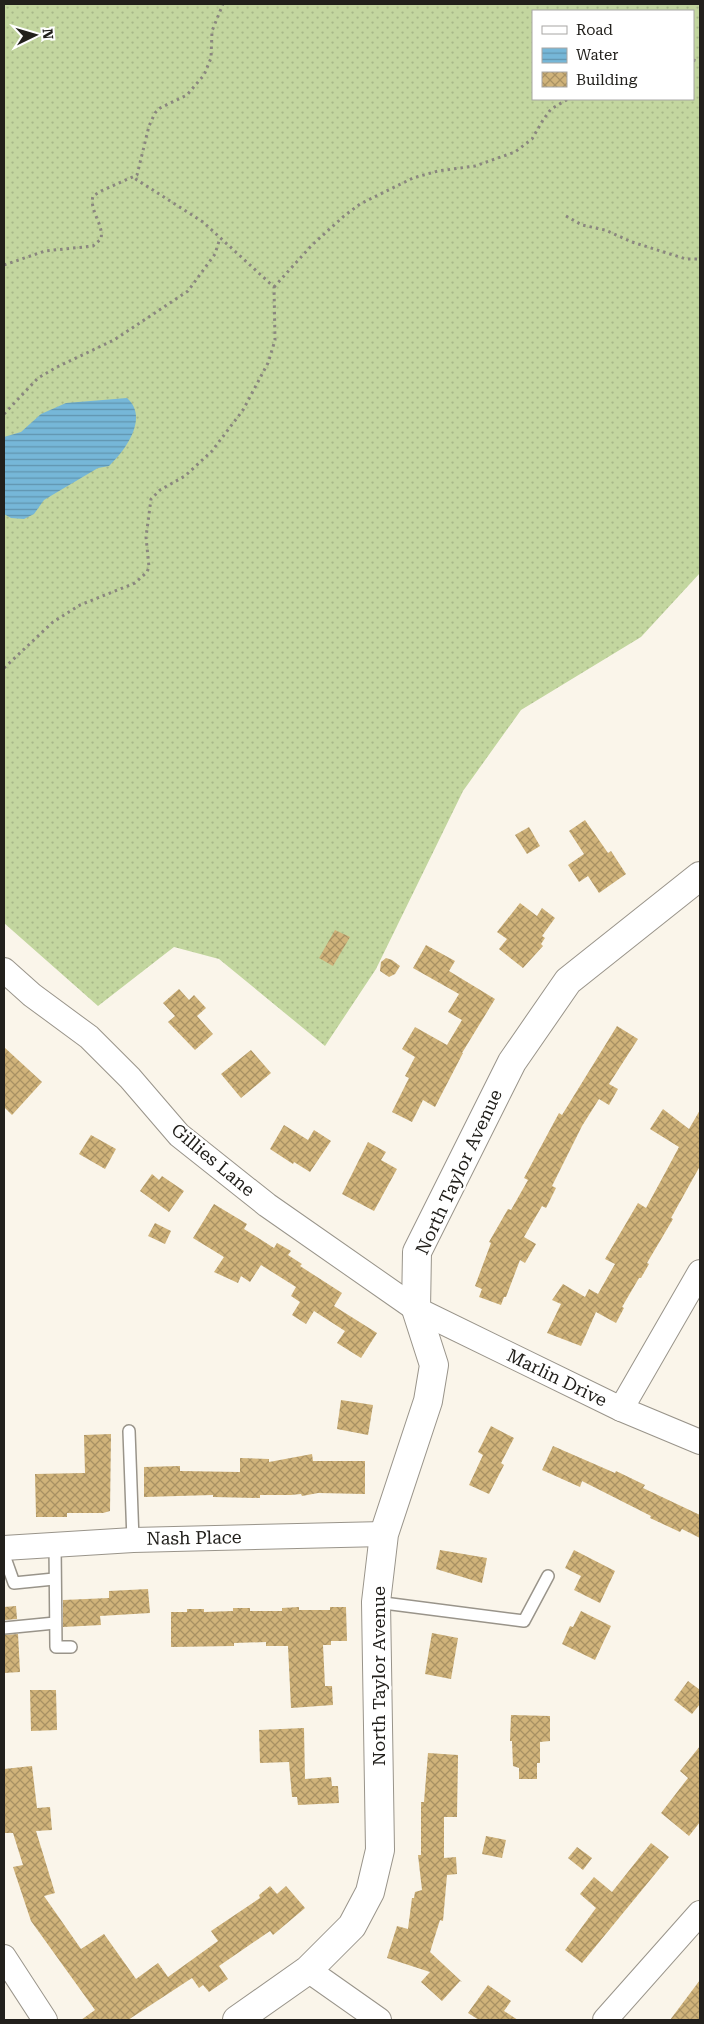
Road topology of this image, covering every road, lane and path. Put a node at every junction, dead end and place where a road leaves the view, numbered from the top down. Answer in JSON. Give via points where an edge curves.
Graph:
{"nodes":[{"id":1,"x":223,"y":4,"type":"edge"},
{"id":2,"x":566,"y":100,"type":"edge"},
{"id":3,"x":134,"y":178,"type":"junction"},
{"id":4,"x":566,"y":216,"type":"dead end"},
{"id":5,"x":220,"y":237,"type":"junction"},
{"id":6,"x":700,"y":259,"type":"edge"},
{"id":7,"x":4,"y":265,"type":"edge"},
{"id":8,"x":274,"y":287,"type":"junction"},
{"id":9,"x":4,"y":414,"type":"edge"},
{"id":10,"x":4,"y":668,"type":"edge"},
{"id":11,"x":700,"y":876,"type":"edge"},
{"id":12,"x":4,"y":970,"type":"edge"},
{"id":13,"x":700,"y":1272,"type":"edge"},
{"id":14,"x":416,"y":1309,"type":"junction"},
{"id":15,"x":621,"y":1409,"type":"junction"},
{"id":16,"x":130,"y":1431,"type":"dead end"},
{"id":17,"x":700,"y":1442,"type":"edge"},
{"id":18,"x":384,"y":1534,"type":"junction"},
{"id":19,"x":134,"y":1540,"type":"junction"},
{"id":20,"x":55,"y":1544,"type":"junction"},
{"id":21,"x":4,"y":1548,"type":"edge"},
{"id":22,"x":4,"y":1555,"type":"edge"},
{"id":23,"x":548,"y":1576,"type":"dead end"},
{"id":24,"x":54,"y":1580,"type":"junction"},
{"id":25,"x":376,"y":1602,"type":"junction"},
{"id":26,"x":55,"y":1623,"type":"junction"},
{"id":27,"x":4,"y":1628,"type":"edge"},
{"id":28,"x":71,"y":1647,"type":"dead end"},
{"id":29,"x":700,"y":1913,"type":"edge"},
{"id":30,"x":4,"y":1957,"type":"edge"},
{"id":31,"x":308,"y":1970,"type":"junction"},
{"id":32,"x":45,"y":2020,"type":"edge"},
{"id":33,"x":237,"y":2020,"type":"edge"},
{"id":34,"x":379,"y":2020,"type":"edge"},
{"id":35,"x":605,"y":2020,"type":"edge"}],
"edges":[{"from":1,"to":3,"type":"path","via":[[212,31],[211,58],[204,75],[187,95],[155,113],[139,172]]},
{"from":2,"to":8,"type":"path","via":[[551,110],[532,138],[515,152],[475,166],[413,178],[360,204],[312,245]]},
{"from":3,"to":5,"type":"path","via":[[203,222]]},
{"from":3,"to":7,"type":"path","via":[[93,196],[102,235],[93,246],[45,251]]},
{"from":4,"to":6,"type":"path","via":[[582,226],[605,230],[632,242],[686,258]]},
{"from":5,"to":8,"type":"path"},
{"from":5,"to":9,"type":"path","via":[[215,254],[188,291],[114,340],[38,378]]},
{"from":8,"to":10,"type":"path","via":[[274,345],[243,410],[212,452],[185,476],[151,499],[146,538],[147,572],[135,583],[80,605],[53,622]]},
{"from":11,"to":14,"type":"street","name":"North Taylor Avenue","via":[[568,981],[512,1062],[417,1252]]},
{"from":12,"to":14,"type":"street","name":"Gillies Lane","via":[[89,1037],[179,1135],[267,1205]]},
{"from":13,"to":15,"type":"street"},
{"from":14,"to":15,"type":"street","name":"Marlin Drive"},
{"from":14,"to":18,"type":"street","name":"North Taylor Avenue","via":[[434,1365],[428,1401]]},
{"from":15,"to":17,"type":"street","name":"Marlin Drive"},
{"from":16,"to":19,"type":"lane"},
{"from":18,"to":19,"type":"street","name":"Nash Place"},
{"from":18,"to":25,"type":"street","name":"North Taylor Avenue"},
{"from":19,"to":20,"type":"street","name":"Nash Place"},
{"from":20,"to":21,"type":"street","name":"Nash Place"},
{"from":20,"to":24,"type":"lane"},
{"from":22,"to":24,"type":"lane","via":[[14,1582]]},
{"from":23,"to":25,"type":"lane","via":[[524,1621]]},
{"from":24,"to":26,"type":"lane"},
{"from":25,"to":31,"type":"street","name":"North Taylor Avenue","via":[[380,1850],[370,1892],[352,1926]]},
{"from":26,"to":27,"type":"lane"},
{"from":26,"to":28,"type":"lane","via":[[56,1647]]},
{"from":29,"to":35,"type":"street"},
{"from":30,"to":32,"type":"street"},
{"from":31,"to":33,"type":"street","name":"North Taylor Avenue"},
{"from":31,"to":34,"type":"street"}]}
